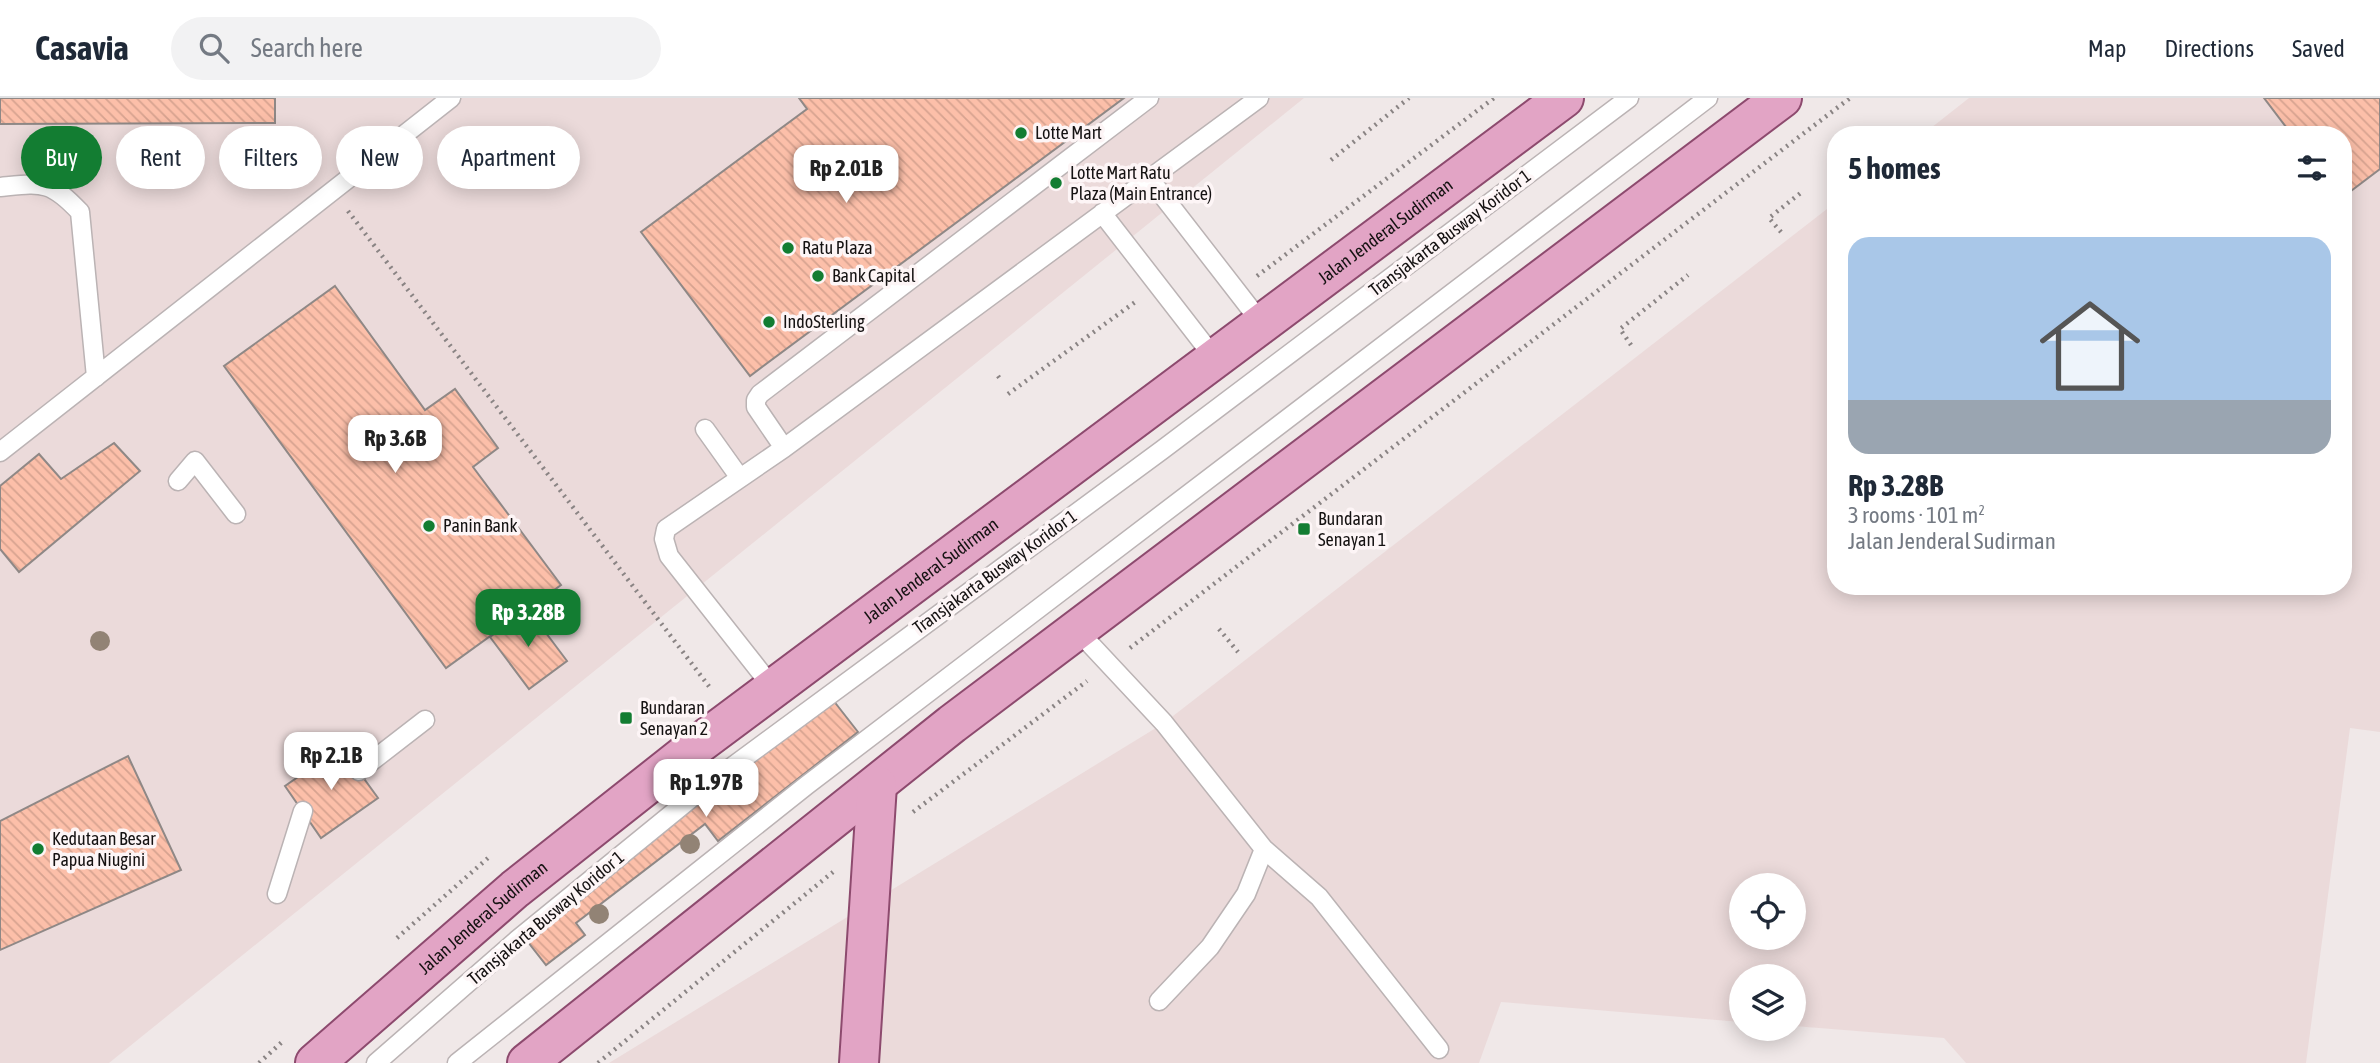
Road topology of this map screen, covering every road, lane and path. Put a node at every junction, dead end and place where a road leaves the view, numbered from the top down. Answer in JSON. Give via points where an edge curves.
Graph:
{"nodes":[{"id":1,"x":451,"y":98,"type":"edge"},
{"id":2,"x":1149,"y":98,"type":"edge"},
{"id":3,"x":1259,"y":98,"type":"edge"},
{"id":4,"x":1409,"y":98,"type":"edge"},
{"id":5,"x":1564,"y":98,"type":"edge"},
{"id":6,"x":1629,"y":98,"type":"edge"},
{"id":7,"x":1709,"y":98,"type":"edge"},
{"id":8,"x":1782,"y":98,"type":"edge"},
{"id":9,"x":1850,"y":98,"type":"edge"},
{"id":10,"x":1331,"y":160,"type":"dead end"},
{"id":11,"x":1149,"y":178,"type":"junction"},
{"id":12,"x":0,"y":187,"type":"edge"},
{"id":13,"x":332,"y":191,"type":"junction"},
{"id":14,"x":1803,"y":191,"type":"dead end"},
{"id":15,"x":1102,"y":213,"type":"junction"},
{"id":16,"x":1781,"y":232,"type":"dead end"},
{"id":17,"x":1688,"y":275,"type":"dead end"},
{"id":18,"x":1158,"y":285,"type":"junction"},
{"id":19,"x":1263,"y":325,"type":"junction"},
{"id":20,"x":1631,"y":345,"type":"dead end"},
{"id":21,"x":1216,"y":360,"type":"junction"},
{"id":22,"x":96,"y":377,"type":"junction"},
{"id":23,"x":1008,"y":394,"type":"dead end"},
{"id":24,"x":705,"y":429,"type":"dead end"},
{"id":25,"x":785,"y":448,"type":"junction"},
{"id":26,"x":0,"y":452,"type":"edge"},
{"id":27,"x":740,"y":478,"type":"junction"},
{"id":28,"x":178,"y":481,"type":"dead end"},
{"id":29,"x":236,"y":513,"type":"dead end"},
{"id":30,"x":1219,"y":629,"type":"dead end"},
{"id":31,"x":1077,"y":631,"type":"junction"},
{"id":32,"x":1238,"y":652,"type":"dead end"},
{"id":33,"x":1109,"y":664,"type":"junction"},
{"id":34,"x":773,"y":688,"type":"junction"},
{"id":35,"x":733,"y":717,"type":"junction"},
{"id":36,"x":425,"y":720,"type":"dead end"},
{"id":37,"x":359,"y":771,"type":"dead end"},
{"id":38,"x":877,"y":785,"type":"junction"},
{"id":39,"x":303,"y":811,"type":"dead end"},
{"id":40,"x":874,"y":841,"type":"junction"},
{"id":41,"x":1264,"y":849,"type":"junction"},
{"id":42,"x":277,"y":894,"type":"dead end"},
{"id":43,"x":1159,"y":1001,"type":"dead end"},
{"id":44,"x":1439,"y":1049,"type":"dead end"},
{"id":45,"x":315,"y":1063,"type":"edge"},
{"id":46,"x":376,"y":1063,"type":"edge"},
{"id":47,"x":457,"y":1063,"type":"edge"},
{"id":48,"x":527,"y":1063,"type":"edge"},
{"id":49,"x":598,"y":1063,"type":"edge"},
{"id":50,"x":859,"y":1063,"type":"edge"}],
"edges":[{"from":1,"to":13,"type":"lane"},
{"from":2,"to":25,"type":"lane","via":[[760,394],[756,407]]},
{"from":3,"to":11,"type":"lane"},
{"from":4,"to":10,"type":"path"},
{"from":5,"to":19,"type":"main road","name":"Jalan Jenderal Sudirman"},
{"from":6,"to":46,"type":"lane","name":"Transjakarta Busway Koridor 1","via":[[728,769],[517,940]]},
{"from":7,"to":47,"type":"lane","via":[[807,785]]},
{"from":8,"to":31,"type":"main road"},
{"from":9,"to":33,"type":"path"},
{"from":11,"to":15,"type":"lane"},
{"from":11,"to":19,"type":"lane"},
{"from":12,"to":22,"type":"lane","via":[[40,183],[64,195],[80,212]]},
{"from":13,"to":22,"type":"lane"},
{"from":13,"to":35,"type":"path"},
{"from":14,"to":16,"type":"path","via":[[1769,218]]},
{"from":15,"to":18,"type":"lane"},
{"from":15,"to":25,"type":"lane"},
{"from":17,"to":20,"type":"path","via":[[1620,329]]},
{"from":18,"to":21,"type":"lane"},
{"from":18,"to":23,"type":"path"},
{"from":19,"to":21,"type":"main road","name":"Jalan Jenderal Sudirman"},
{"from":21,"to":34,"type":"main road","name":"Jalan Jenderal Sudirman"},
{"from":22,"to":26,"type":"lane"},
{"from":24,"to":27,"type":"lane"},
{"from":25,"to":27,"type":"lane"},
{"from":27,"to":34,"type":"lane","via":[[666,528],[664,539],[669,556]]},
{"from":28,"to":29,"type":"lane","via":[[195,461]]},
{"from":30,"to":32,"type":"path"},
{"from":31,"to":33,"type":"lane"},
{"from":31,"to":38,"type":"main road"},
{"from":33,"to":40,"type":"path"},
{"from":33,"to":41,"type":"lane","via":[[1164,723]]},
{"from":34,"to":35,"type":"main road","name":"Jalan Jenderal Sudirman"},
{"from":35,"to":45,"type":"main road","name":"Jalan Jenderal Sudirman","via":[[515,889]]},
{"from":36,"to":37,"type":"lane"},
{"from":38,"to":40,"type":"main road"},
{"from":38,"to":48,"type":"main road"},
{"from":39,"to":42,"type":"lane"},
{"from":40,"to":49,"type":"path"},
{"from":40,"to":50,"type":"main road"},
{"from":41,"to":43,"type":"lane","via":[[1246,894],[1210,947]]},
{"from":41,"to":44,"type":"lane","via":[[1319,897]]}]}
